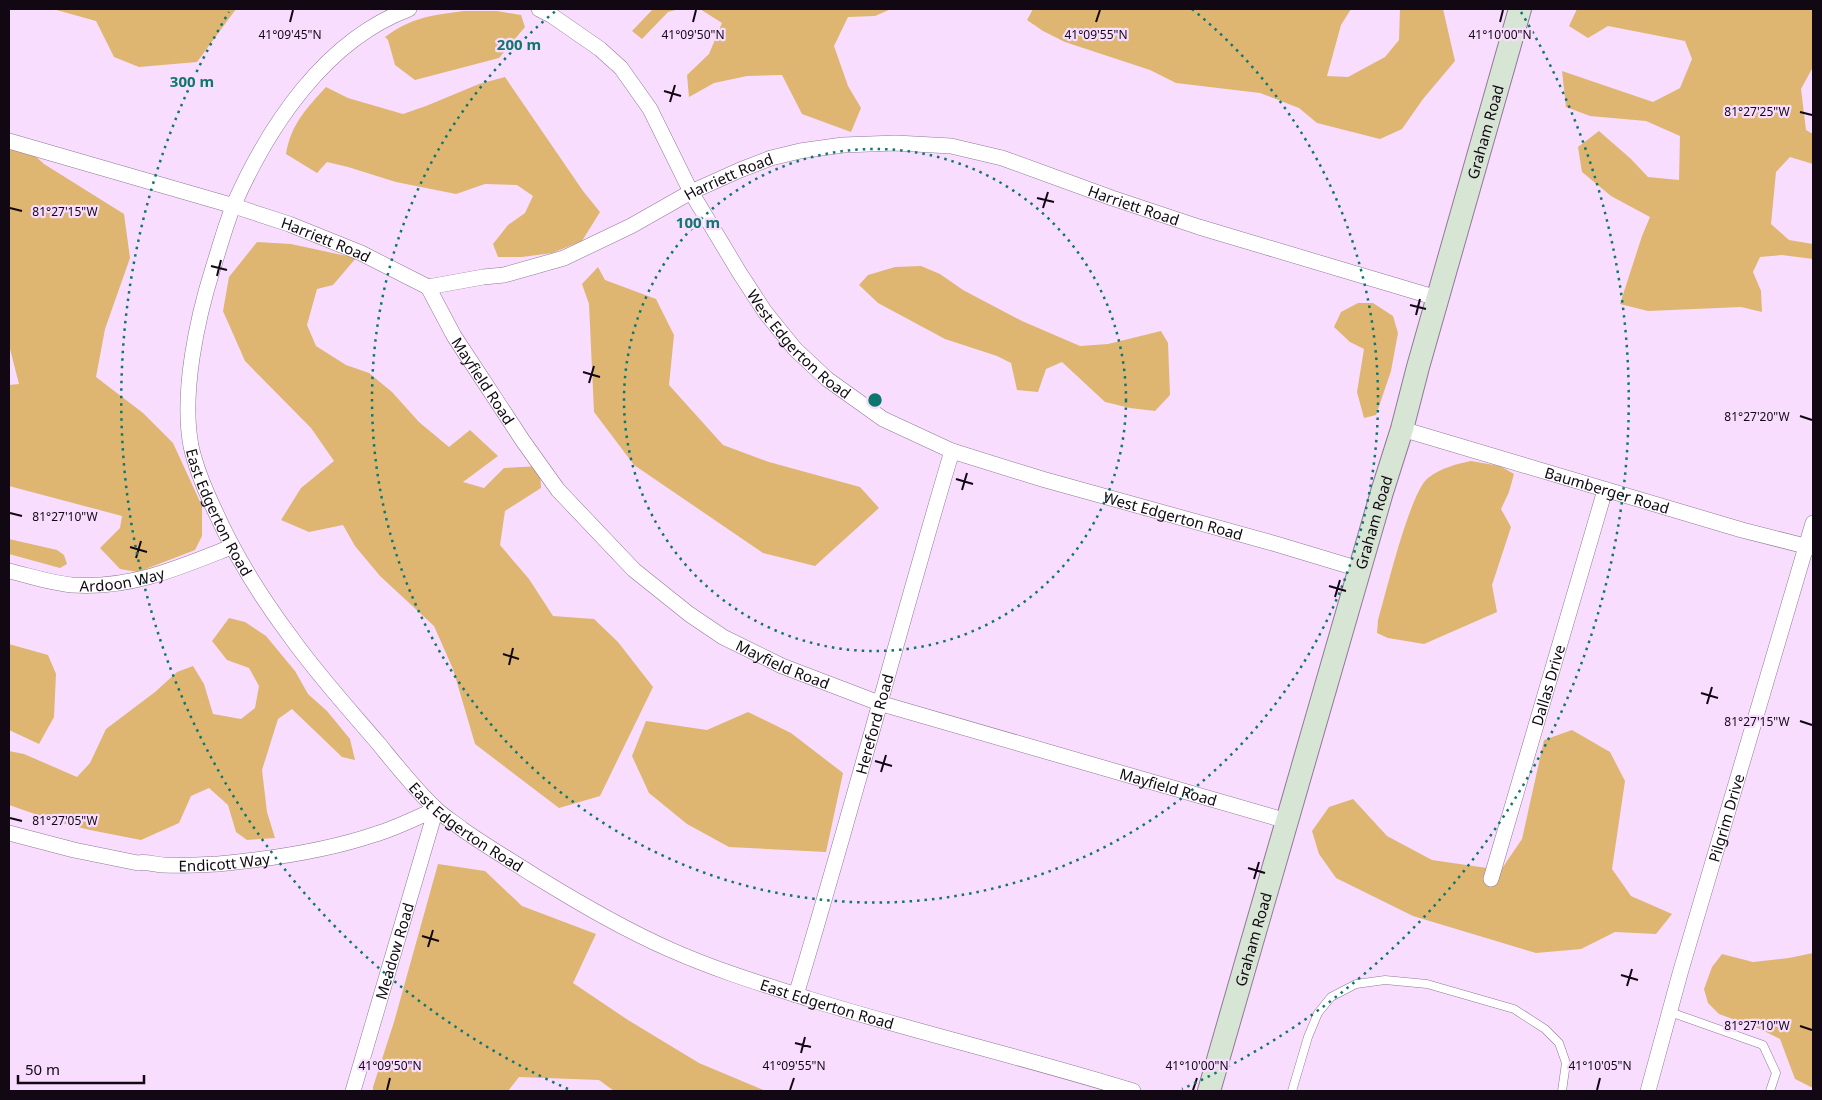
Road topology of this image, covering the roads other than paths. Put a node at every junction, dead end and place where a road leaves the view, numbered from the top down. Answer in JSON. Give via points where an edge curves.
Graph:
{"nodes":[{"id":1,"x":410,"y":9,"type":"edge"},
{"id":2,"x":539,"y":9,"type":"edge"},
{"id":3,"x":1520,"y":9,"type":"edge"},
{"id":4,"x":9,"y":141,"type":"edge"},
{"id":5,"x":691,"y":192,"type":"junction"},
{"id":6,"x":234,"y":206,"type":"junction"},
{"id":7,"x":428,"y":287,"type":"junction"},
{"id":8,"x":1437,"y":298,"type":"junction"},
{"id":9,"x":1402,"y":429,"type":"junction"},
{"id":10,"x":952,"y":451,"type":"junction"},
{"id":11,"x":1605,"y":490,"type":"junction"},
{"id":12,"x":1813,"y":523,"type":"edge"},
{"id":13,"x":1810,"y":546,"type":"edge"},
{"id":14,"x":230,"y":547,"type":"junction"},
{"id":15,"x":1359,"y":569,"type":"junction"},
{"id":16,"x":9,"y":571,"type":"edge"},
{"id":17,"x":879,"y":703,"type":"junction"},
{"id":18,"x":436,"y":809,"type":"junction"},
{"id":19,"x":1287,"y":821,"type":"junction"},
{"id":20,"x":9,"y":833,"type":"edge"},
{"id":21,"x":1491,"y":879,"type":"dead end"},
{"id":22,"x":796,"y":994,"type":"junction"},
{"id":23,"x":1670,"y":1012,"type":"junction"},
{"id":24,"x":352,"y":1091,"type":"edge"},
{"id":25,"x":1133,"y":1091,"type":"edge"},
{"id":26,"x":1209,"y":1091,"type":"edge"},
{"id":27,"x":1292,"y":1091,"type":"edge"},
{"id":28,"x":1562,"y":1091,"type":"edge"},
{"id":29,"x":1648,"y":1091,"type":"edge"},
{"id":30,"x":1770,"y":1091,"type":"edge"}],
"edges":[{"from":1,"to":6,"type":"street","via":[[372,26],[345,45],[322,68],[272,132]]},
{"from":2,"to":5,"type":"street","name":"West Edgerton Road","via":[[600,49],[621,68],[650,109]]},
{"from":3,"to":8,"type":"main road","name":"Graham Road"},
{"from":4,"to":6,"type":"street","name":"Harriett Road"},
{"from":5,"to":7,"type":"street","name":"Harriett Road","via":[[631,226],[564,258],[504,275]]},
{"from":5,"to":8,"type":"street","name":"Harriett Road","via":[[771,158],[800,151],[871,143],[951,146],[1002,158],[1199,227]]},
{"from":5,"to":10,"type":"street","name":"West Edgerton Road","via":[[739,272],[795,349],[838,388],[883,419]]},
{"from":6,"to":7,"type":"street","name":"Harriett Road","via":[[362,253]]},
{"from":6,"to":14,"type":"street","name":"East Edgerton Road","via":[[200,315],[188,406],[196,463]]},
{"from":7,"to":17,"type":"street","name":"Mayfield Road","via":[[454,336],[546,474],[571,506],[634,570],[723,637],[782,666]]},
{"from":8,"to":9,"type":"main road","name":"Graham Road"},
{"from":9,"to":11,"type":"street","name":"Baumberger Road"},
{"from":9,"to":15,"type":"main road","name":"Graham Road"},
{"from":10,"to":15,"type":"street","name":"West Edgerton Road"},
{"from":10,"to":17,"type":"street","name":"Hereford Road"},
{"from":11,"to":13,"type":"street","name":"Baumberger Road"},
{"from":11,"to":21,"type":"street","name":"Dallas Drive"},
{"from":12,"to":13,"type":"street","name":"Pilgrim Drive"},
{"from":13,"to":23,"type":"street","name":"Pilgrim Drive"},
{"from":14,"to":16,"type":"street","name":"Ardoon Way","via":[[171,571],[127,583],[72,585]]},
{"from":14,"to":18,"type":"street","name":"East Edgerton Road","via":[[307,659]]},
{"from":15,"to":19,"type":"main road","name":"Graham Road"},
{"from":17,"to":19,"type":"street","name":"Mayfield Road"},
{"from":17,"to":22,"type":"street","name":"Hereford Road"},
{"from":18,"to":20,"type":"street","name":"Endicott Way","via":[[351,842],[206,865],[138,863]]},
{"from":18,"to":22,"type":"street","name":"East Edgerton Road","via":[[484,844],[608,919],[706,964]]},
{"from":18,"to":24,"type":"street","name":"Meadow Road"},
{"from":19,"to":26,"type":"main road","name":"Graham Road"},
{"from":22,"to":25,"type":"street","name":"East Edgerton Road"},
{"from":23,"to":29,"type":"street","name":"Pilgrim Drive"},
{"from":23,"to":30,"type":"lane","via":[[1763,1045],[1776,1073]]},
{"from":27,"to":28,"type":"lane","via":[[1318,1013],[1331,998],[1356,984],[1385,980],[1427,984],[1514,1009],[1545,1029],[1559,1043],[1566,1063]]}]}
